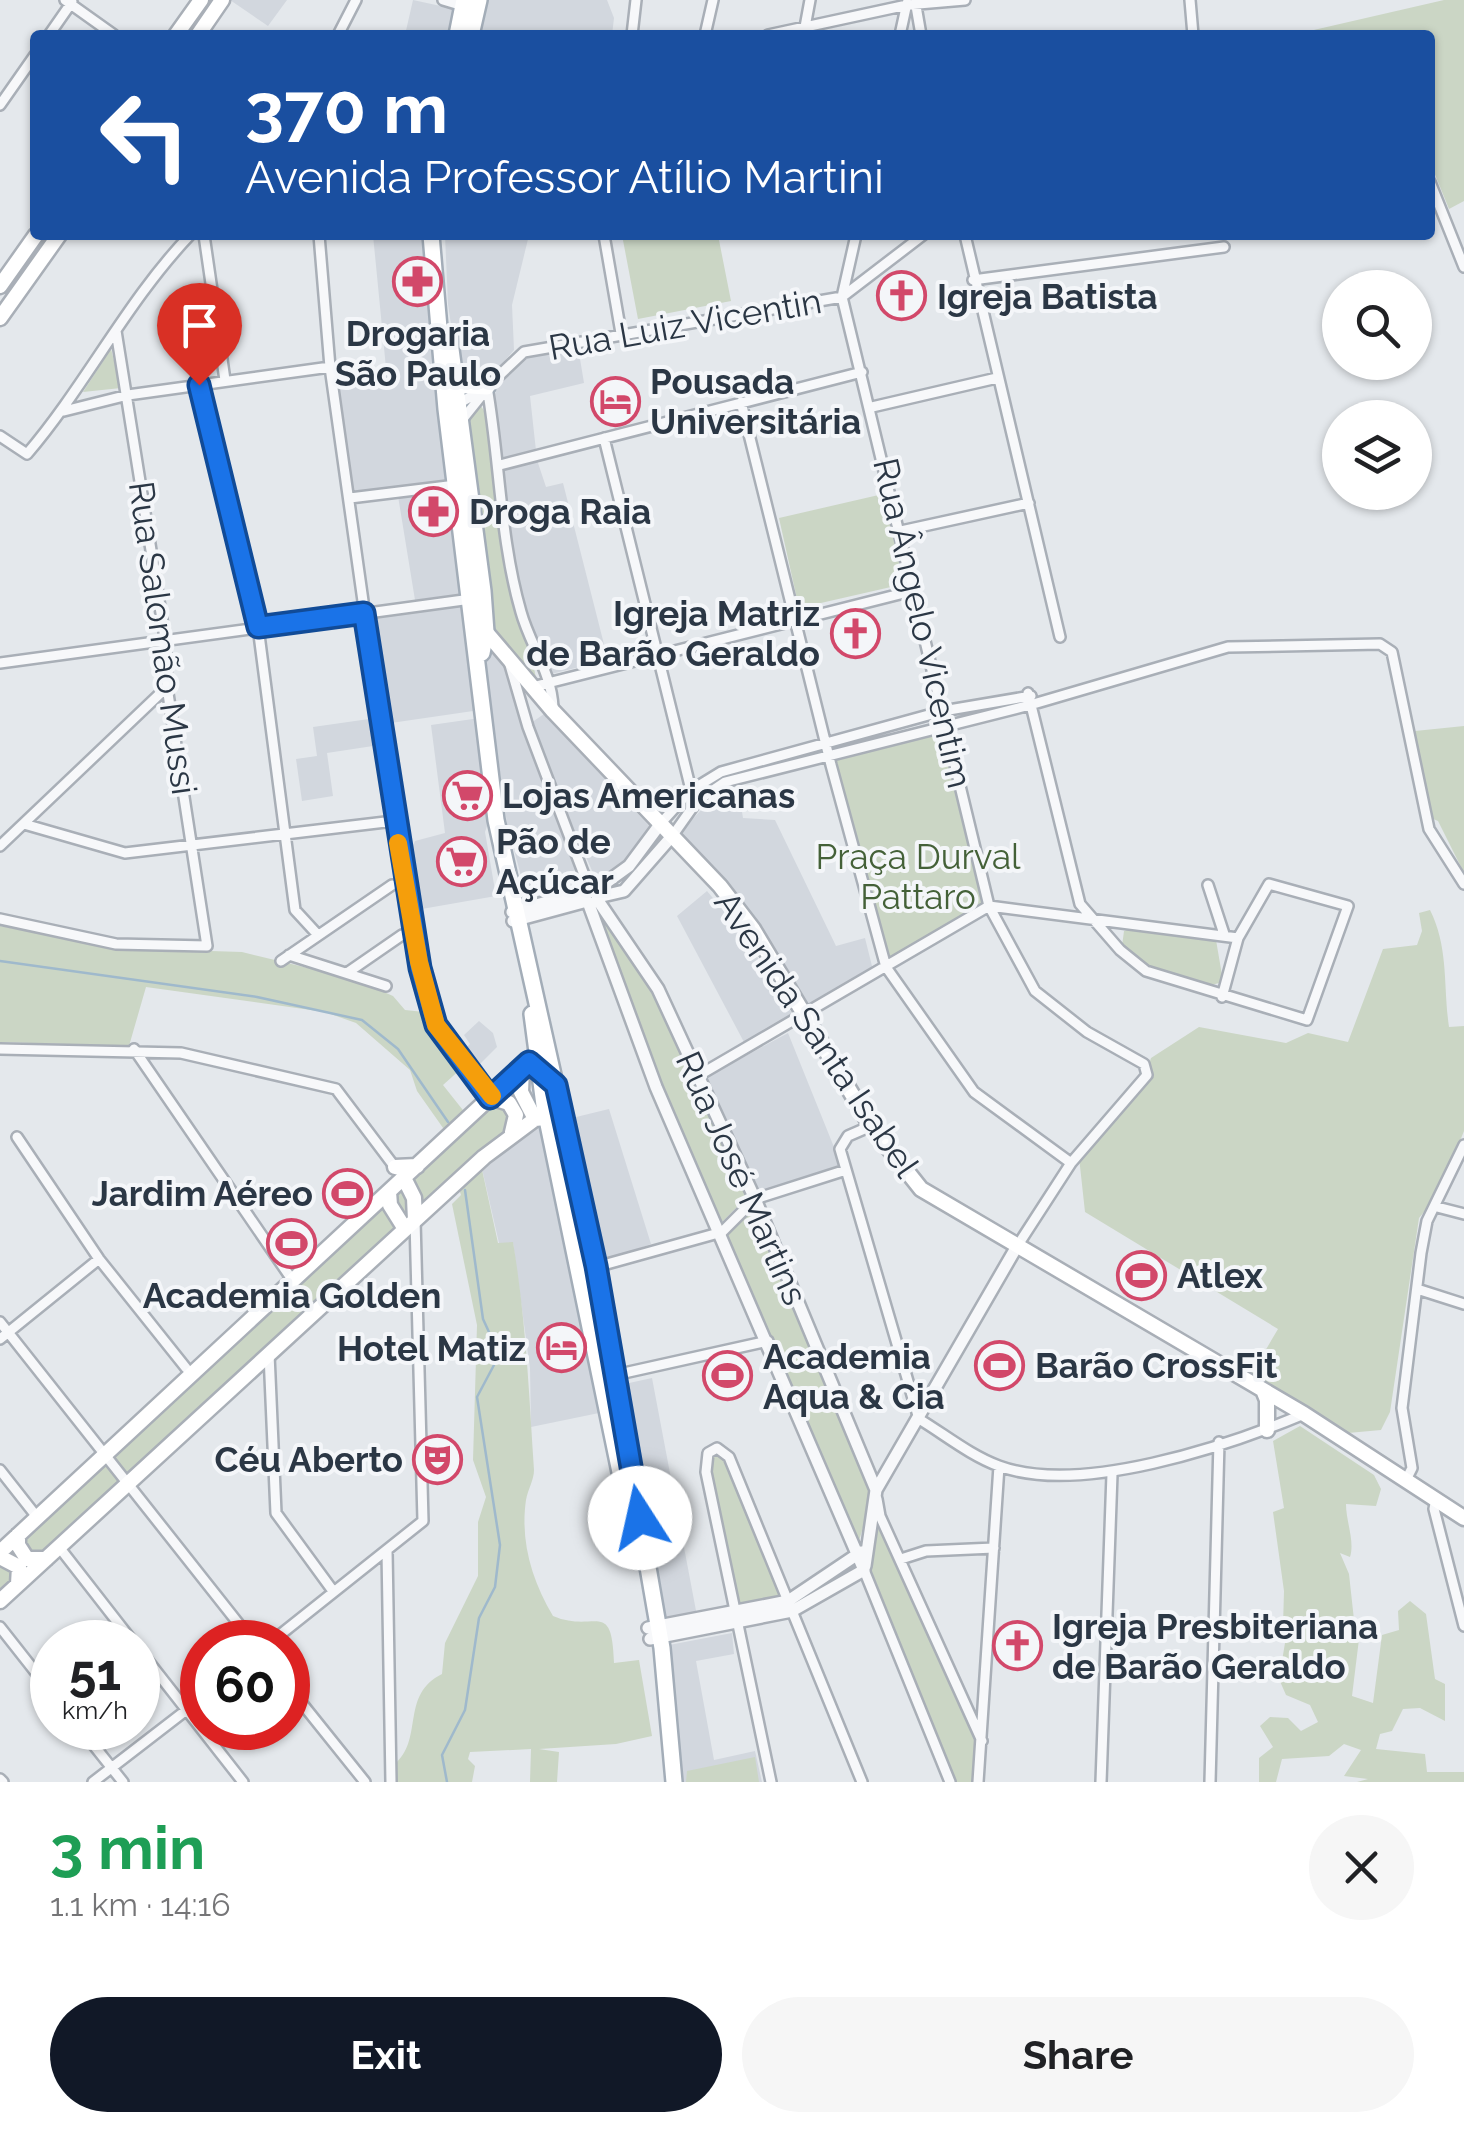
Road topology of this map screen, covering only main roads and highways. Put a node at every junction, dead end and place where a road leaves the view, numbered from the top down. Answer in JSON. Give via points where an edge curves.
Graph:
{"nodes":[{"id":1,"x":202,"y":0,"type":"edge"},
{"id":2,"x":222,"y":0,"type":"edge"},
{"id":3,"x":479,"y":0,"type":"edge"},
{"id":4,"x":463,"y":3,"type":"edge"},
{"id":5,"x":180,"y":30,"type":"edge"},
{"id":6,"x":201,"y":30,"type":"edge"},
{"id":7,"x":458,"y":30,"type":"edge"},
{"id":8,"x":472,"y":30,"type":"edge"},
{"id":9,"x":32,"y":240,"type":"edge"},
{"id":10,"x":55,"y":240,"type":"edge"},
{"id":11,"x":432,"y":240,"type":"edge"},
{"id":12,"x":441,"y":240,"type":"edge"},
{"id":13,"x":0,"y":286,"type":"edge"},
{"id":14,"x":0,"y":318,"type":"edge"},
{"id":15,"x":455,"y":386,"type":"junction"},
{"id":16,"x":487,"y":387,"type":"road end"},
{"id":17,"x":452,"y":407,"type":"junction"},
{"id":18,"x":472,"y":607,"type":"junction"},
{"id":19,"x":486,"y":632,"type":"junction"},
{"id":20,"x":478,"y":664,"type":"junction"},
{"id":21,"x":516,"y":916,"type":"junction"},
{"id":22,"x":532,"y":1064,"type":"junction"},
{"id":23,"x":556,"y":1085,"type":"junction"},
{"id":24,"x":490,"y":1098,"type":"junction"},
{"id":25,"x":548,"y":1117,"type":"junction"},
{"id":26,"x":512,"y":1132,"type":"junction"},
{"id":27,"x":416,"y":1166,"type":"junction"},
{"id":28,"x":395,"y":1167,"type":"road end"},
{"id":29,"x":405,"y":1180,"type":"junction"},
{"id":30,"x":388,"y":1192,"type":"junction"},
{"id":31,"x":410,"y":1224,"type":"junction"},
{"id":32,"x":392,"y":1240,"type":"junction"},
{"id":33,"x":413,"y":1246,"type":"road end"},
{"id":34,"x":1262,"y":1390,"type":"junction"},
{"id":35,"x":1267,"y":1430,"type":"road end"},
{"id":36,"x":1464,"y":1518,"type":"edge"},
{"id":37,"x":18,"y":1535,"type":"junction"},
{"id":38,"x":0,"y":1555,"type":"edge"},
{"id":39,"x":46,"y":1559,"type":"junction"},
{"id":40,"x":18,"y":1584,"type":"junction"},
{"id":41,"x":0,"y":1601,"type":"edge"},
{"id":42,"x":654,"y":1632,"type":"junction"},
{"id":43,"x":674,"y":1782,"type":"edge"}],
"edges":[{"from":1,"to":5,"type":"main road"},
{"from":2,"to":6,"type":"main road"},
{"from":3,"to":8,"type":"main road"},
{"from":4,"to":7,"type":"main road"},
{"from":9,"to":13,"type":"main road"},
{"from":10,"to":14,"type":"main road"},
{"from":11,"to":17,"type":"main road"},
{"from":12,"to":15,"type":"main road"},
{"from":15,"to":16,"type":"main road"},
{"from":15,"to":17,"type":"main road"},
{"from":17,"to":18,"type":"main road"},
{"from":17,"to":19,"type":"main road","via":[[460,422]]},
{"from":18,"to":19,"type":"main road"},
{"from":18,"to":20,"type":"main road"},
{"from":19,"to":20,"type":"main road"},
{"from":19,"to":34,"type":"main road","name":"Avenida Santa Isabel","via":[[752,929],[870,1126],[921,1189]]},
{"from":20,"to":21,"type":"main road","via":[[492,830]]},
{"from":21,"to":22,"type":"main road"},
{"from":21,"to":23,"type":"main road"},
{"from":22,"to":23,"type":"main road"},
{"from":22,"to":24,"type":"main road"},
{"from":22,"to":25,"type":"main road"},
{"from":23,"to":25,"type":"main road"},
{"from":24,"to":26,"type":"main road","via":[[509,1103],[516,1116]]},
{"from":24,"to":27,"type":"main road"},
{"from":25,"to":26,"type":"main road"},
{"from":25,"to":42,"type":"main road"},
{"from":25,"to":42,"type":"main road","via":[[596,1266]]},
{"from":26,"to":31,"type":"main road"},
{"from":27,"to":28,"type":"main road"},
{"from":27,"to":29,"type":"main road"},
{"from":29,"to":30,"type":"main road"},
{"from":29,"to":31,"type":"main road","via":[[414,1198]]},
{"from":30,"to":31,"type":"main road","via":[[390,1205]]},
{"from":30,"to":37,"type":"main road"},
{"from":31,"to":32,"type":"main road"},
{"from":32,"to":33,"type":"main road"},
{"from":32,"to":39,"type":"main road"},
{"from":34,"to":35,"type":"main road"},
{"from":34,"to":36,"type":"main road","name":"Avenida Santa Isabel"},
{"from":37,"to":38,"type":"main road"},
{"from":37,"to":39,"type":"main road","via":[[27,1559]]},
{"from":38,"to":40,"type":"main road","via":[[19,1568]]},
{"from":39,"to":40,"type":"main road"},
{"from":40,"to":41,"type":"main road"},
{"from":42,"to":43,"type":"main road"}]}
